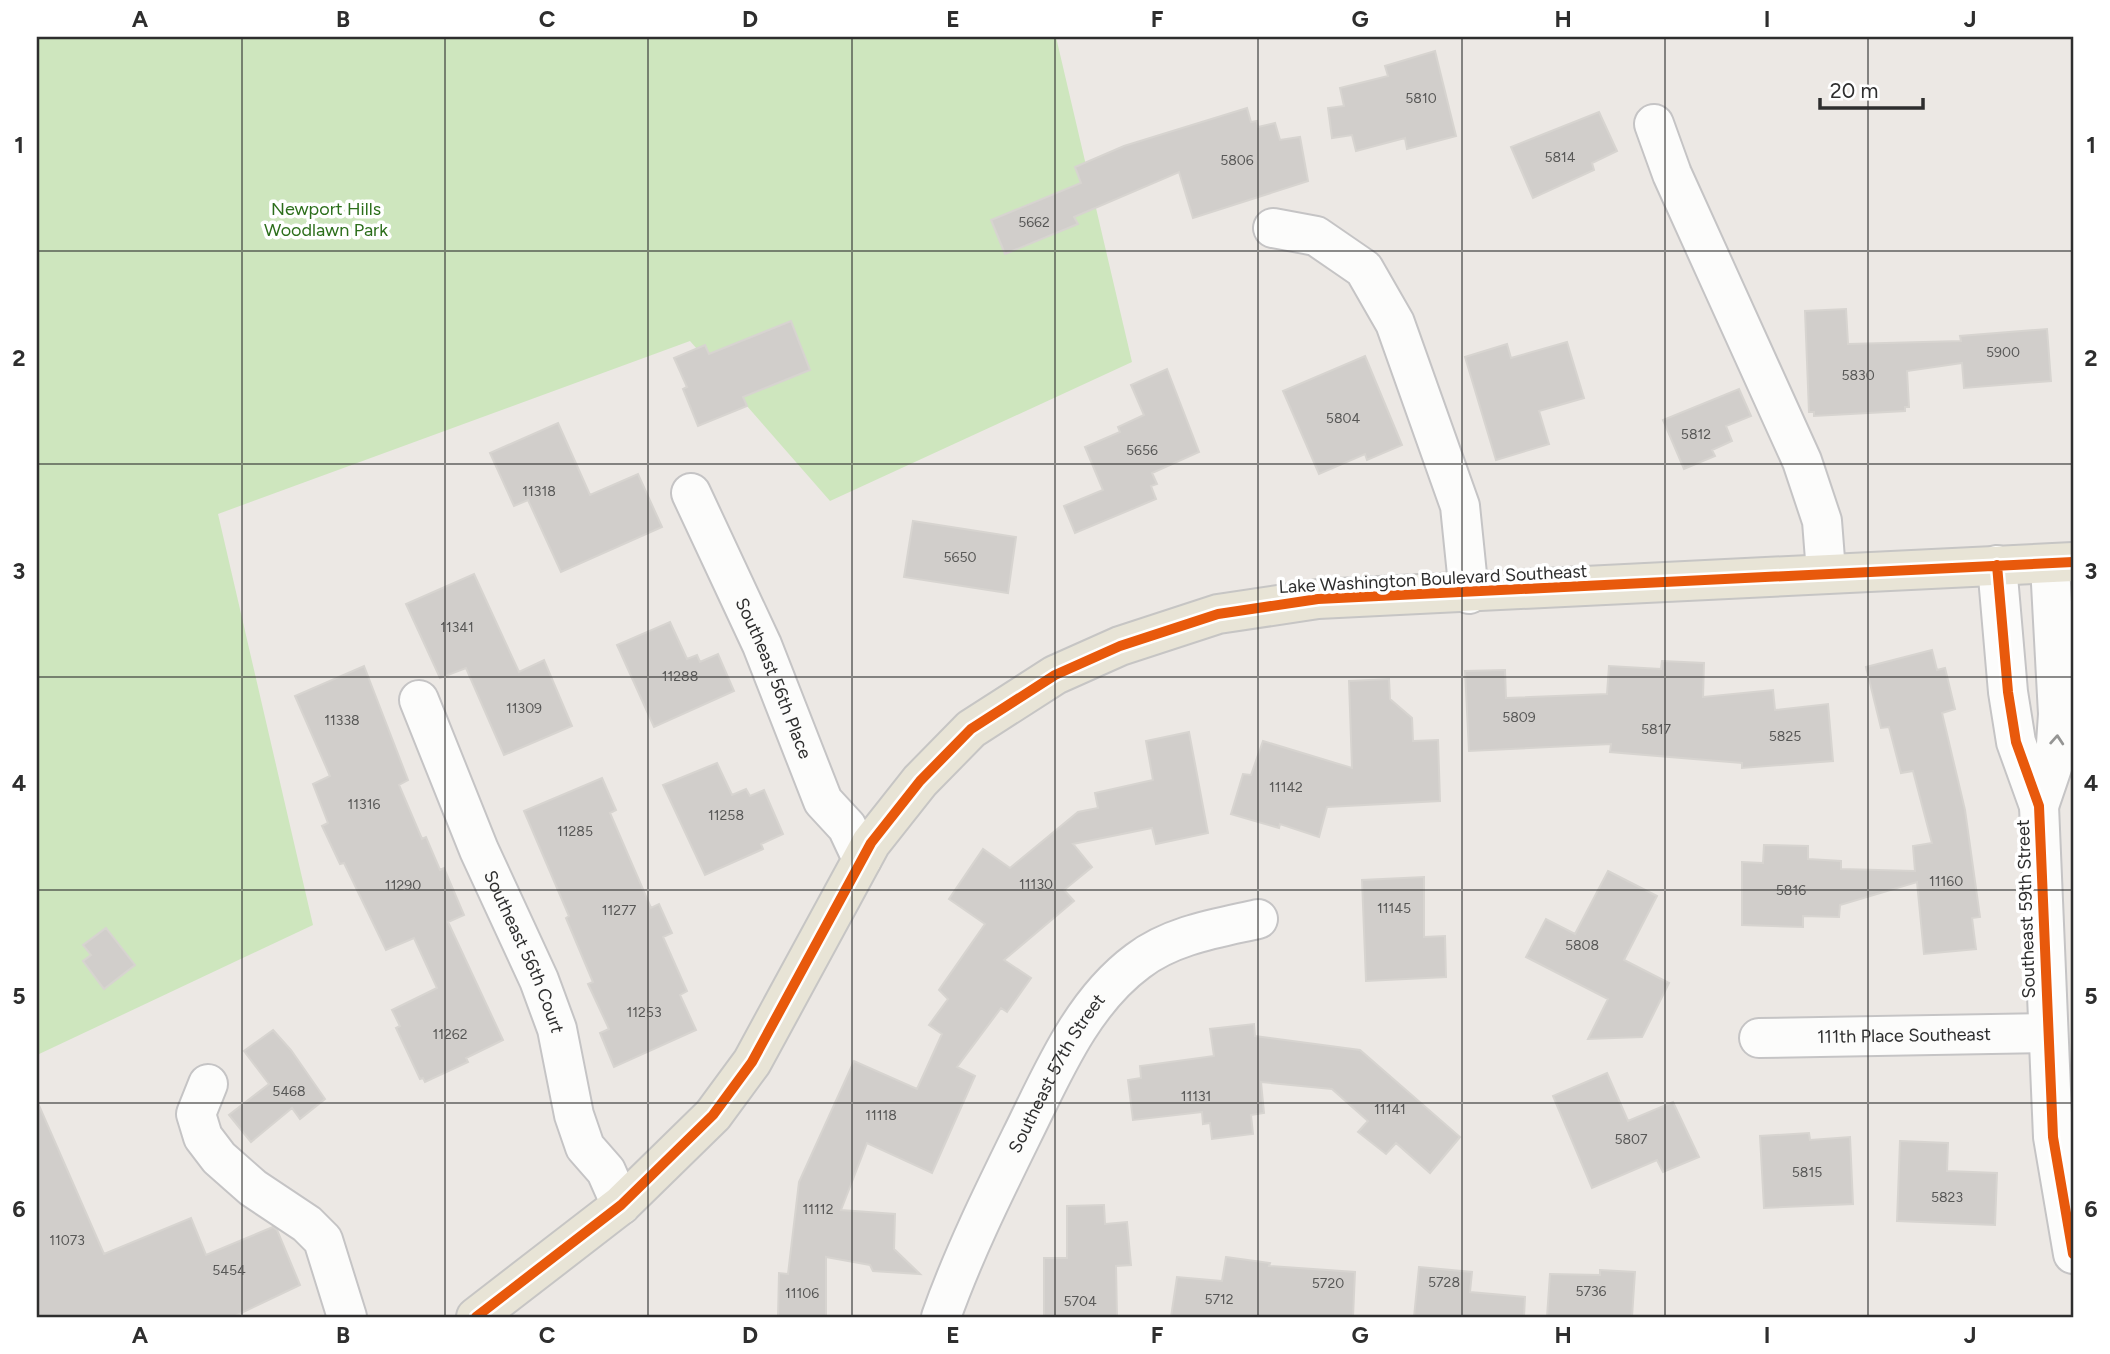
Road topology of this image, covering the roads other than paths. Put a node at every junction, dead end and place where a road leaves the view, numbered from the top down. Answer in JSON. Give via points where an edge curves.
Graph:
{"nodes":[{"id":1,"x":1654,"y":124,"type":"dead end"},
{"id":2,"x":1273,"y":228,"type":"dead end"},
{"id":3,"x":691,"y":493,"type":"dead end"},
{"id":4,"x":2062,"y":563,"type":"edge"},
{"id":5,"x":1997,"y":565,"type":"junction"},
{"id":6,"x":1826,"y":572,"type":"junction"},
{"id":7,"x":1469,"y":594,"type":"junction"},
{"id":8,"x":419,"y":700,"type":"dead end"},
{"id":9,"x":2039,"y":806,"type":"junction"},
{"id":10,"x":862,"y":859,"type":"junction"},
{"id":11,"x":1258,"y":919,"type":"dead end"},
{"id":12,"x":2048,"y":1033,"type":"junction"},
{"id":13,"x":1759,"y":1038,"type":"dead end"},
{"id":14,"x":208,"y":1084,"type":"dead end"},
{"id":15,"x":621,"y":1205,"type":"junction"},
{"id":16,"x":2073,"y":1254,"type":"edge"},
{"id":17,"x":347,"y":1317,"type":"edge"},
{"id":18,"x":476,"y":1317,"type":"edge"},
{"id":19,"x":942,"y":1317,"type":"edge"}],
"edges":[{"from":1,"to":6,"type":"street","via":[[1672,174],[1802,461],[1822,521]]},
{"from":2,"to":7,"type":"street","via":[[1315,236],[1364,269],[1395,323],[1460,506]]},
{"from":3,"to":10,"type":"street","name":"Southeast 56th Place","via":[[762,645],[823,802],[847,827]]},
{"from":4,"to":5,"type":"main road","name":"Lake Washington Boulevard Southeast"},
{"from":9,"to":4,"type":"street","name":"Southeast 59th Street","one_way":true,"via":[[2055,759]]},
{"from":5,"to":6,"type":"main road","name":"Lake Washington Boulevard Southeast"},
{"from":5,"to":9,"type":"street","name":"Southeast 59th Street","via":[[2016,742]]},
{"from":6,"to":7,"type":"main road","name":"Lake Washington Boulevard Southeast"},
{"from":7,"to":10,"type":"main road","name":"Lake Washington Boulevard Southeast","via":[[1318,599],[1231,612],[1120,646],[1055,676],[971,729],[920,781]]},
{"from":8,"to":15,"type":"street","name":"Southeast 56th Court","via":[[479,850],[539,981],[556,1029],[585,1147],[606,1171]]},
{"from":9,"to":12,"type":"street","name":"Southeast 59th Street"},
{"from":10,"to":15,"type":"main road","name":"Lake Washington Boulevard Southeast","via":[[752,1062],[713,1115]]},
{"from":11,"to":19,"type":"street","name":"Southeast 57th Street","via":[[1173,942],[1139,960],[1105,991],[1062,1054],[962,1261]]},
{"from":12,"to":13,"type":"street","name":"111th Place Southeast"},
{"from":12,"to":16,"type":"street","name":"Southeast 59th Street","via":[[2053,1137]]},
{"from":14,"to":17,"type":"street","via":[[196,1114],[203,1137],[253,1188],[323,1240]]},
{"from":15,"to":18,"type":"main road","name":"Lake Washington Boulevard Southeast"}]}
